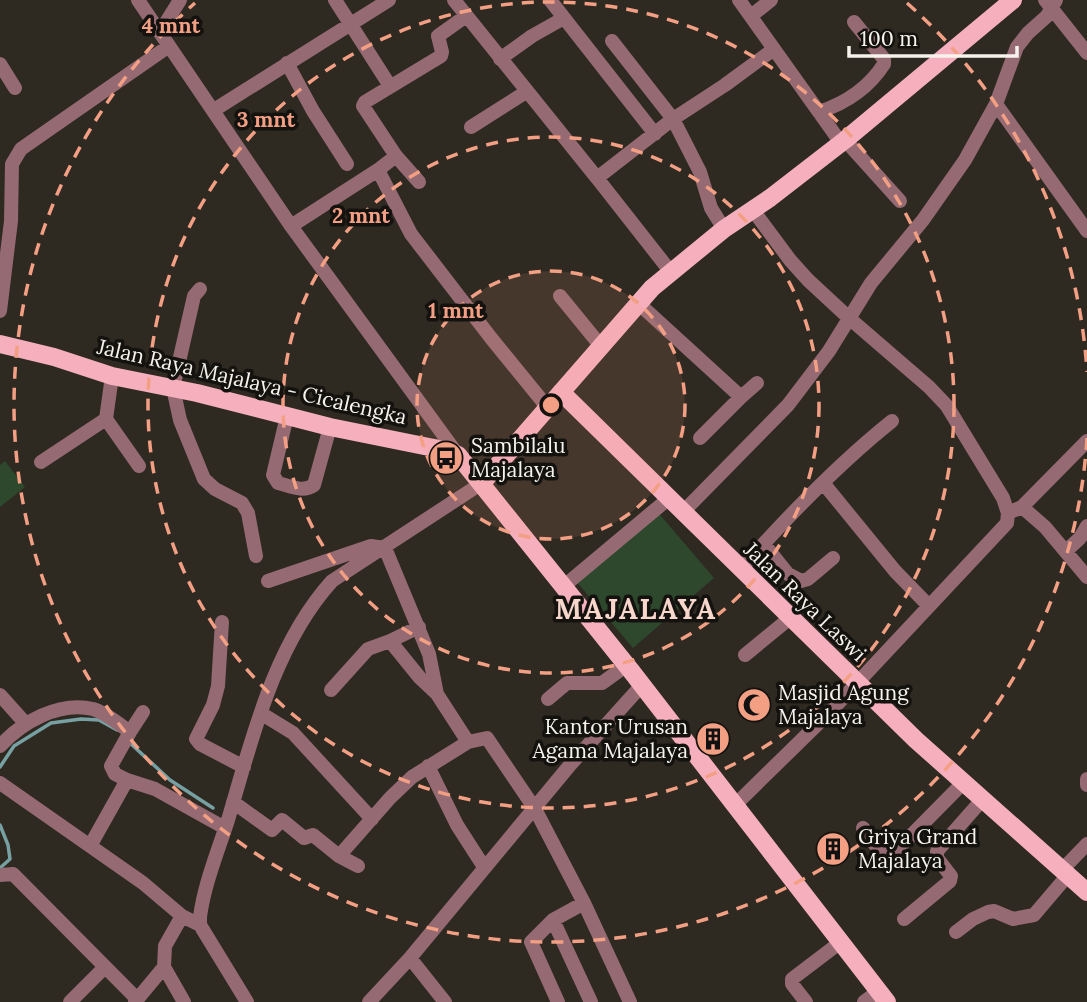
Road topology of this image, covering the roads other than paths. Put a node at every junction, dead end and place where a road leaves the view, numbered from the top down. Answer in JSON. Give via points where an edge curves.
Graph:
{"nodes":[{"id":1,"x":138,"y":0,"type":"edge"},
{"id":2,"x":180,"y":0,"type":"edge"},
{"id":3,"x":335,"y":0,"type":"edge"},
{"id":4,"x":389,"y":0,"type":"edge"},
{"id":5,"x":454,"y":0,"type":"edge"},
{"id":6,"x":550,"y":0,"type":"edge"},
{"id":7,"x":739,"y":0,"type":"edge"},
{"id":8,"x":771,"y":0,"type":"edge"},
{"id":9,"x":1013,"y":0,"type":"edge"},
{"id":10,"x":1051,"y":2,"type":"edge"},
{"id":11,"x":466,"y":16,"type":"junction"},
{"id":12,"x":751,"y":16,"type":"junction"},
{"id":13,"x":564,"y":18,"type":"junction"},
{"id":14,"x":854,"y":22,"type":"dead end"},
{"id":15,"x":350,"y":25,"type":"junction"},
{"id":16,"x":160,"y":32,"type":"junction"},
{"id":17,"x":612,"y":41,"type":"dead end"},
{"id":18,"x":169,"y":46,"type":"junction"},
{"id":19,"x":774,"y":49,"type":"junction"},
{"id":20,"x":1087,"y":53,"type":"edge"},
{"id":21,"x":500,"y":59,"type":"junction"},
{"id":22,"x":287,"y":63,"type":"junction"},
{"id":23,"x":0,"y":64,"type":"edge"},
{"id":24,"x":390,"y":86,"type":"junction"},
{"id":25,"x":15,"y":88,"type":"dead end"},
{"id":26,"x":526,"y":92,"type":"junction"},
{"id":27,"x":996,"y":104,"type":"junction"},
{"id":28,"x":214,"y":110,"type":"junction"},
{"id":29,"x":673,"y":119,"type":"junction"},
{"id":30,"x":824,"y":119,"type":"junction"},
{"id":31,"x":471,"y":127,"type":"dead end"},
{"id":32,"x":655,"y":134,"type":"junction"},
{"id":33,"x":843,"y":141,"type":"junction"},
{"id":34,"x":396,"y":156,"type":"junction"},
{"id":35,"x":347,"y":164,"type":"dead end"},
{"id":36,"x":378,"y":170,"type":"junction"},
{"id":37,"x":597,"y":178,"type":"junction"},
{"id":38,"x":419,"y":182,"type":"dead end"},
{"id":39,"x":900,"y":201,"type":"dead end"},
{"id":40,"x":6,"y":207,"type":"edge"},
{"id":41,"x":753,"y":210,"type":"junction"},
{"id":42,"x":291,"y":226,"type":"junction"},
{"id":43,"x":722,"y":227,"type":"junction"},
{"id":44,"x":1087,"y":231,"type":"edge"},
{"id":45,"x":662,"y":260,"type":"junction"},
{"id":46,"x":201,"y":289,"type":"dead end"},
{"id":47,"x":560,"y":296,"type":"dead end"},
{"id":48,"x":638,"y":302,"type":"junction"},
{"id":49,"x":0,"y":311,"type":"edge"},
{"id":50,"x":849,"y":318,"type":"junction"},
{"id":51,"x":593,"y":338,"type":"junction"},
{"id":52,"x":0,"y":344,"type":"edge"},
{"id":53,"x":112,"y":376,"type":"junction"},
{"id":54,"x":757,"y":383,"type":"dead end"},
{"id":55,"x":184,"y":390,"type":"junction"},
{"id":56,"x":561,"y":393,"type":"junction"},
{"id":57,"x":741,"y":397,"type":"junction"},
{"id":58,"x":548,"y":408,"type":"junction"},
{"id":59,"x":287,"y":416,"type":"junction"},
{"id":60,"x":106,"y":419,"type":"junction"},
{"id":61,"x":892,"y":421,"type":"dead end"},
{"id":62,"x":330,"y":427,"type":"junction"},
{"id":63,"x":700,"y":438,"type":"dead end"},
{"id":64,"x":1087,"y":442,"type":"edge"},
{"id":65,"x":461,"y":457,"type":"junction"},
{"id":66,"x":41,"y":462,"type":"dead end"},
{"id":67,"x":139,"y":466,"type":"dead end"},
{"id":68,"x":480,"y":481,"type":"junction"},
{"id":69,"x":824,"y":484,"type":"junction"},
{"id":70,"x":668,"y":499,"type":"junction"},
{"id":71,"x":1015,"y":510,"type":"junction"},
{"id":72,"x":682,"y":513,"type":"junction"},
{"id":73,"x":1087,"y":526,"type":"edge"},
{"id":74,"x":764,"y":544,"type":"junction"},
{"id":75,"x":385,"y":548,"type":"junction"},
{"id":76,"x":1066,"y":551,"type":"junction"},
{"id":77,"x":256,"y":556,"type":"dead end"},
{"id":78,"x":833,"y":558,"type":"dead end"},
{"id":79,"x":740,"y":570,"type":"junction"},
{"id":80,"x":1087,"y":576,"type":"edge"},
{"id":81,"x":268,"y":581,"type":"dead end"},
{"id":82,"x":564,"y":586,"type":"junction"},
{"id":83,"x":929,"y":606,"type":"junction"},
{"id":84,"x":790,"y":618,"type":"junction"},
{"id":85,"x":222,"y":622,"type":"dead end"},
{"id":86,"x":419,"y":627,"type":"junction"},
{"id":87,"x":390,"y":641,"type":"junction"},
{"id":88,"x":745,"y":655,"type":"dead end"},
{"id":89,"x":627,"y":665,"type":"junction"},
{"id":90,"x":856,"y":683,"type":"junction"},
{"id":91,"x":642,"y":685,"type":"junction"},
{"id":92,"x":331,"y":690,"type":"dead end"},
{"id":93,"x":437,"y":694,"type":"junction"},
{"id":94,"x":0,"y":695,"type":"edge"},
{"id":95,"x":548,"y":699,"type":"dead end"},
{"id":96,"x":143,"y":712,"type":"dead end"},
{"id":97,"x":262,"y":715,"type":"junction"},
{"id":98,"x":26,"y":724,"type":"junction"},
{"id":99,"x":127,"y":737,"type":"junction"},
{"id":100,"x":468,"y":742,"type":"junction"},
{"id":101,"x":0,"y":746,"type":"edge"},
{"id":102,"x":428,"y":766,"type":"junction"},
{"id":103,"x":244,"y":767,"type":"junction"},
{"id":104,"x":1087,"y":779,"type":"edge"},
{"id":105,"x":127,"y":780,"type":"junction"},
{"id":106,"x":0,"y":783,"type":"edge"},
{"id":107,"x":963,"y":783,"type":"junction"},
{"id":108,"x":1087,"y":785,"type":"edge"},
{"id":109,"x":982,"y":800,"type":"junction"},
{"id":110,"x":233,"y":802,"type":"junction"},
{"id":111,"x":735,"y":805,"type":"junction"},
{"id":112,"x":535,"y":809,"type":"junction"},
{"id":113,"x":372,"y":819,"type":"junction"},
{"id":114,"x":225,"y":828,"type":"junction"},
{"id":115,"x":863,"y":828,"type":"dead end"},
{"id":116,"x":1087,"y":844,"type":"edge"},
{"id":117,"x":90,"y":846,"type":"junction"},
{"id":118,"x":339,"y":856,"type":"junction"},
{"id":119,"x":358,"y":866,"type":"dead end"},
{"id":120,"x":484,"y":867,"type":"junction"},
{"id":121,"x":1064,"y":873,"type":"junction"},
{"id":122,"x":0,"y":875,"type":"edge"},
{"id":123,"x":1087,"y":892,"type":"edge"},
{"id":124,"x":583,"y":904,"type":"junction"},
{"id":125,"x":183,"y":916,"type":"junction"},
{"id":126,"x":904,"y":919,"type":"dead end"},
{"id":127,"x":553,"y":920,"type":"junction"},
{"id":128,"x":200,"y":925,"type":"junction"},
{"id":129,"x":956,"y":932,"type":"dead end"},
{"id":130,"x":842,"y":941,"type":"junction"},
{"id":131,"x":410,"y":958,"type":"junction"},
{"id":132,"x":105,"y":967,"type":"junction"},
{"id":133,"x":164,"y":967,"type":"junction"},
{"id":134,"x":883,"y":997,"type":"edge"},
{"id":135,"x":78,"y":999,"type":"edge"},
{"id":136,"x":136,"y":1001,"type":"edge"},
{"id":137,"x":184,"y":1002,"type":"edge"},
{"id":138,"x":247,"y":1002,"type":"edge"},
{"id":139,"x":369,"y":1002,"type":"edge"},
{"id":140,"x":445,"y":1002,"type":"edge"},
{"id":141,"x":558,"y":1002,"type":"edge"},
{"id":142,"x":591,"y":1002,"type":"edge"},
{"id":143,"x":630,"y":1002,"type":"edge"},
{"id":144,"x":806,"y":1002,"type":"edge"},
{"id":145,"x":864,"y":1002,"type":"edge"}],
"edges":[{"from":1,"to":16,"type":"street"},
{"from":2,"to":16,"type":"street"},
{"from":3,"to":15,"type":"street"},
{"from":4,"to":15,"type":"street"},
{"from":5,"to":11,"type":"street"},
{"from":6,"to":13,"type":"street"},
{"from":7,"to":12,"type":"street"},
{"from":8,"to":12,"type":"street"},
{"from":9,"to":33,"type":"main road"},
{"from":10,"to":20,"type":"street"},
{"from":10,"to":27,"type":"street","via":[[1047,16],[1017,47]]},
{"from":11,"to":21,"type":"street"},
{"from":11,"to":24,"type":"street","via":[[438,36],[441,56]]},
{"from":12,"to":19,"type":"street"},
{"from":13,"to":21,"type":"street"},
{"from":13,"to":32,"type":"street"},
{"from":14,"to":30,"type":"street","via":[[884,64],[859,93]]},
{"from":15,"to":22,"type":"street"},
{"from":15,"to":24,"type":"street"},
{"from":16,"to":18,"type":"street"},
{"from":17,"to":29,"type":"street"},
{"from":18,"to":28,"type":"street"},
{"from":18,"to":40,"type":"street","via":[[21,149],[12,164]]},
{"from":19,"to":29,"type":"street"},
{"from":19,"to":30,"type":"street"},
{"from":21,"to":26,"type":"street"},
{"from":22,"to":28,"type":"street"},
{"from":22,"to":35,"type":"street"},
{"from":23,"to":25,"type":"street"},
{"from":24,"to":34,"type":"street","via":[[363,106]]},
{"from":26,"to":31,"type":"street"},
{"from":26,"to":37,"type":"street"},
{"from":27,"to":44,"type":"street"},
{"from":27,"to":50,"type":"street","via":[[948,186]]},
{"from":28,"to":42,"type":"street"},
{"from":29,"to":32,"type":"street"},
{"from":29,"to":43,"type":"street"},
{"from":30,"to":33,"type":"street"},
{"from":32,"to":37,"type":"street"},
{"from":33,"to":39,"type":"street"},
{"from":33,"to":41,"type":"main road"},
{"from":34,"to":36,"type":"street"},
{"from":34,"to":38,"type":"street"},
{"from":36,"to":42,"type":"street"},
{"from":36,"to":58,"type":"street","via":[[411,234]]},
{"from":37,"to":45,"type":"street"},
{"from":40,"to":49,"type":"street","via":[[5,286]]},
{"from":41,"to":43,"type":"main road"},
{"from":41,"to":50,"type":"street","via":[[790,260]]},
{"from":42,"to":65,"type":"street"},
{"from":43,"to":45,"type":"main road"},
{"from":45,"to":48,"type":"main road"},
{"from":46,"to":55,"type":"street","via":[[194,296]]},
{"from":47,"to":51,"type":"street"},
{"from":48,"to":51,"type":"main road"},
{"from":48,"to":57,"type":"street"},
{"from":50,"to":71,"type":"street","via":[[947,406]]},
{"from":50,"to":72,"type":"street","via":[[788,405]]},
{"from":51,"to":56,"type":"main road"},
{"from":52,"to":53,"type":"main road","name":"Jalan Raya Majalaya - Cicalengka"},
{"from":53,"to":55,"type":"main road","name":"Jalan Raya Majalaya - Cicalengka"},
{"from":53,"to":60,"type":"street"},
{"from":54,"to":57,"type":"street"},
{"from":55,"to":59,"type":"main road","name":"Jalan Raya Majalaya - Cicalengka"},
{"from":55,"to":77,"type":"street","via":[[180,420],[204,479],[242,503]]},
{"from":56,"to":58,"type":"main road"},
{"from":56,"to":70,"type":"main road","name":"Jalan Raya Laswi"},
{"from":57,"to":63,"type":"street"},
{"from":58,"to":68,"type":"main road"},
{"from":59,"to":62,"type":"main road","name":"Jalan Raya Majalaya - Cicalengka"},
{"from":59,"to":62,"type":"street","via":[[274,479],[301,489],[311,488],[316,481]]},
{"from":60,"to":66,"type":"street"},
{"from":60,"to":67,"type":"street"},
{"from":61,"to":69,"type":"street"},
{"from":62,"to":65,"type":"main road","name":"Jalan Raya Majalaya - Cicalengka"},
{"from":64,"to":71,"type":"street"},
{"from":65,"to":68,"type":"main road"},
{"from":68,"to":75,"type":"street"},
{"from":68,"to":82,"type":"main road"},
{"from":69,"to":74,"type":"street"},
{"from":69,"to":83,"type":"street"},
{"from":70,"to":72,"type":"main road","name":"Jalan Raya Laswi"},
{"from":70,"to":82,"type":"street"},
{"from":71,"to":76,"type":"street"},
{"from":71,"to":83,"type":"street"},
{"from":72,"to":79,"type":"main road","name":"Jalan Raya Laswi"},
{"from":73,"to":76,"type":"street"},
{"from":74,"to":78,"type":"street","via":[[788,574],[801,581]]},
{"from":74,"to":79,"type":"street"},
{"from":75,"to":81,"type":"street","via":[[371,546]]},
{"from":75,"to":86,"type":"street"},
{"from":75,"to":97,"type":"street","via":[[332,581],[319,596],[281,664]]},
{"from":76,"to":80,"type":"street"},
{"from":79,"to":84,"type":"main road","name":"Jalan Raya Laswi"},
{"from":82,"to":89,"type":"main road"},
{"from":83,"to":90,"type":"street"},
{"from":84,"to":88,"type":"street"},
{"from":84,"to":90,"type":"main road","name":"Jalan Raya Laswi"},
{"from":85,"to":103,"type":"street","via":[[218,686],[196,739]]},
{"from":86,"to":87,"type":"street"},
{"from":86,"to":93,"type":"street"},
{"from":87,"to":92,"type":"street","via":[[362,653]]},
{"from":87,"to":93,"type":"street"},
{"from":89,"to":91,"type":"main road"},
{"from":89,"to":95,"type":"street","via":[[602,683],[567,683]]},
{"from":90,"to":107,"type":"main road","name":"Jalan Raya Laswi"},
{"from":90,"to":111,"type":"street"},
{"from":91,"to":111,"type":"main road"},
{"from":91,"to":112,"type":"street"},
{"from":93,"to":100,"type":"street"},
{"from":94,"to":98,"type":"street"},
{"from":96,"to":99,"type":"street"},
{"from":97,"to":103,"type":"street"},
{"from":97,"to":113,"type":"street","via":[[293,733]]},
{"from":98,"to":99,"type":"street","via":[[80,708],[95,710]]},
{"from":98,"to":101,"type":"street"},
{"from":99,"to":105,"type":"street","via":[[111,770]]},
{"from":100,"to":102,"type":"street"},
{"from":100,"to":112,"type":"street","via":[[490,740]]},
{"from":102,"to":113,"type":"street"},
{"from":102,"to":120,"type":"street"},
{"from":103,"to":110,"type":"street"},
{"from":104,"to":108,"type":"street"},
{"from":105,"to":114,"type":"street","via":[[155,789]]},
{"from":105,"to":117,"type":"street"},
{"from":106,"to":117,"type":"street"},
{"from":107,"to":109,"type":"main road","name":"Jalan Raya Laswi"},
{"from":107,"to":115,"type":"street","via":[[891,856],[881,854]]},
{"from":109,"to":121,"type":"main road","name":"Jalan Raya Laswi"},
{"from":109,"to":126,"type":"street","via":[[936,854],[950,881]]},
{"from":110,"to":114,"type":"street"},
{"from":110,"to":118,"type":"street","via":[[272,830],[282,820],[304,838],[313,835]]},
{"from":111,"to":130,"type":"main road"},
{"from":112,"to":120,"type":"street"},
{"from":112,"to":124,"type":"street"},
{"from":113,"to":118,"type":"street"},
{"from":114,"to":128,"type":"street"},
{"from":116,"to":121,"type":"street"},
{"from":117,"to":125,"type":"street"},
{"from":118,"to":119,"type":"street"},
{"from":120,"to":131,"type":"street"},
{"from":121,"to":123,"type":"main road","name":"Jalan Raya Laswi"},
{"from":121,"to":129,"type":"street","via":[[1034,915],[1013,919],[988,912]]},
{"from":122,"to":132,"type":"street","via":[[13,874]]},
{"from":124,"to":127,"type":"street"},
{"from":124,"to":143,"type":"street"},
{"from":125,"to":128,"type":"street"},
{"from":125,"to":133,"type":"street","via":[[164,946]]},
{"from":127,"to":141,"type":"street","via":[[531,943]]},
{"from":127,"to":142,"type":"street"},
{"from":128,"to":138,"type":"street"},
{"from":130,"to":134,"type":"main road"},
{"from":130,"to":144,"type":"street","via":[[792,979]]},
{"from":131,"to":139,"type":"street"},
{"from":131,"to":140,"type":"street"},
{"from":132,"to":135,"type":"street"},
{"from":132,"to":136,"type":"street"},
{"from":133,"to":136,"type":"street"},
{"from":133,"to":137,"type":"street"},
{"from":134,"to":145,"type":"street"}]}
